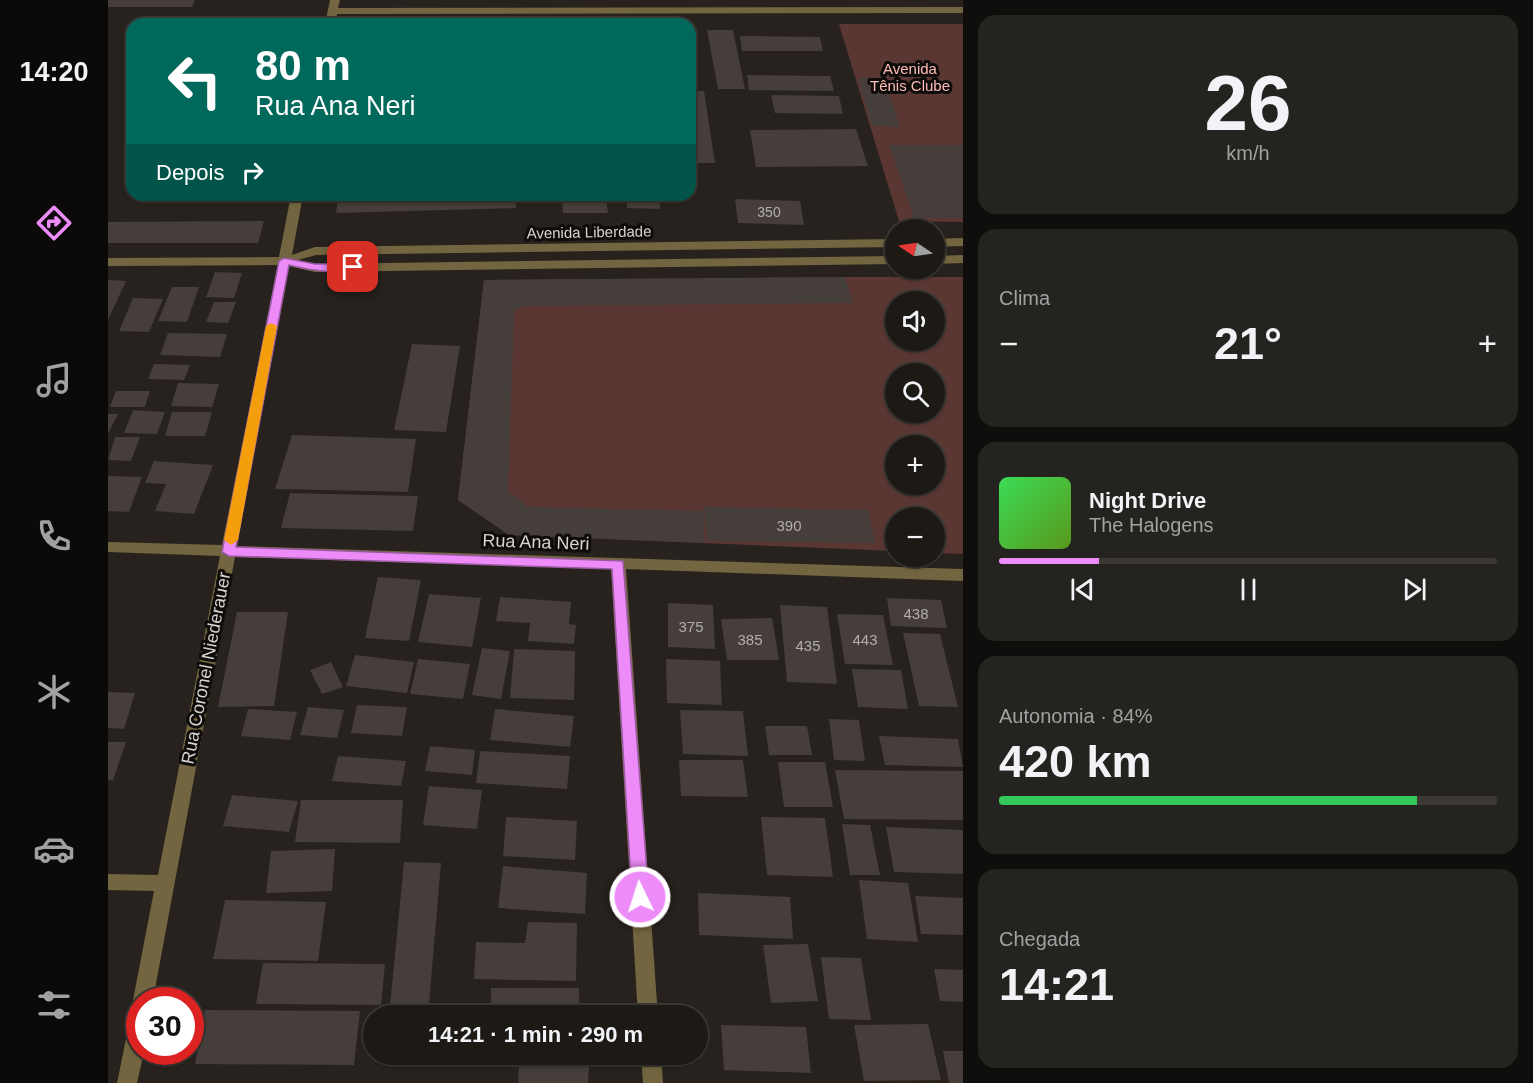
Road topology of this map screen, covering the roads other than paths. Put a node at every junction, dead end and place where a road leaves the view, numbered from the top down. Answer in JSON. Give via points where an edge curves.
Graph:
{"nodes":[{"id":1,"x":335,"y":0,"type":"edge"},
{"id":2,"x":818,"y":0,"type":"edge"},
{"id":3,"x":823,"y":10,"type":"junction"},
{"id":4,"x":963,"y":10,"type":"edge"},
{"id":5,"x":333,"y":11,"type":"junction"},
{"id":6,"x":331,"y":18,"type":"edge"},
{"id":7,"x":296,"y":201,"type":"edge"},
{"id":8,"x":963,"y":242,"type":"edge"},
{"id":9,"x":885,"y":243,"type":"edge"},
{"id":10,"x":945,"y":243,"type":"edge"},
{"id":11,"x":885,"y":260,"type":"edge"},
{"id":12,"x":945,"y":260,"type":"edge"},
{"id":13,"x":963,"y":260,"type":"edge"},
{"id":14,"x":284,"y":261,"type":"junction"},
{"id":15,"x":108,"y":262,"type":"edge"},
{"id":16,"x":108,"y":547,"type":"edge"},
{"id":17,"x":229,"y":552,"type":"junction"},
{"id":18,"x":618,"y":564,"type":"junction"},
{"id":19,"x":963,"y":575,"type":"edge"},
{"id":20,"x":108,"y":882,"type":"edge"},
{"id":21,"x":165,"y":883,"type":"junction"},
{"id":22,"x":145,"y":987,"type":"edge"},
{"id":23,"x":647,"y":1005,"type":"edge"},
{"id":24,"x":131,"y":1065,"type":"edge"},
{"id":25,"x":652,"y":1065,"type":"edge"},
{"id":26,"x":127,"y":1083,"type":"edge"},
{"id":27,"x":653,"y":1083,"type":"edge"}],
"edges":[{"from":1,"to":5,"type":"street"},
{"from":2,"to":3,"type":"street"},
{"from":3,"to":4,"type":"street"},
{"from":3,"to":5,"type":"street"},
{"from":5,"to":6,"type":"street"},
{"from":7,"to":14,"type":"street","name":"Rua Coronel Niederauer"},
{"from":8,"to":10,"type":"street"},
{"from":9,"to":14,"type":"street","name":"Avenida Liberdade","via":[[315,251]]},
{"from":11,"to":14,"type":"street","name":"Avenida Liberdade","via":[[322,268]]},
{"from":12,"to":13,"type":"street"},
{"from":14,"to":15,"type":"street","name":"Avenida Liberdade"},
{"from":14,"to":17,"type":"street","name":"Rua Coronel Niederauer"},
{"from":16,"to":17,"type":"street","name":"Rua Ana Neri"},
{"from":17,"to":18,"type":"street","name":"Rua Ana Neri"},
{"from":17,"to":21,"type":"street","name":"Rua Coronel Niederauer"},
{"from":18,"to":19,"type":"street","name":"Rua Ana Neri"},
{"from":18,"to":23,"type":"street"},
{"from":20,"to":21,"type":"street"},
{"from":21,"to":22,"type":"street","name":"Rua Coronel Niederauer"},
{"from":24,"to":26,"type":"street"},
{"from":25,"to":27,"type":"street"}]}
